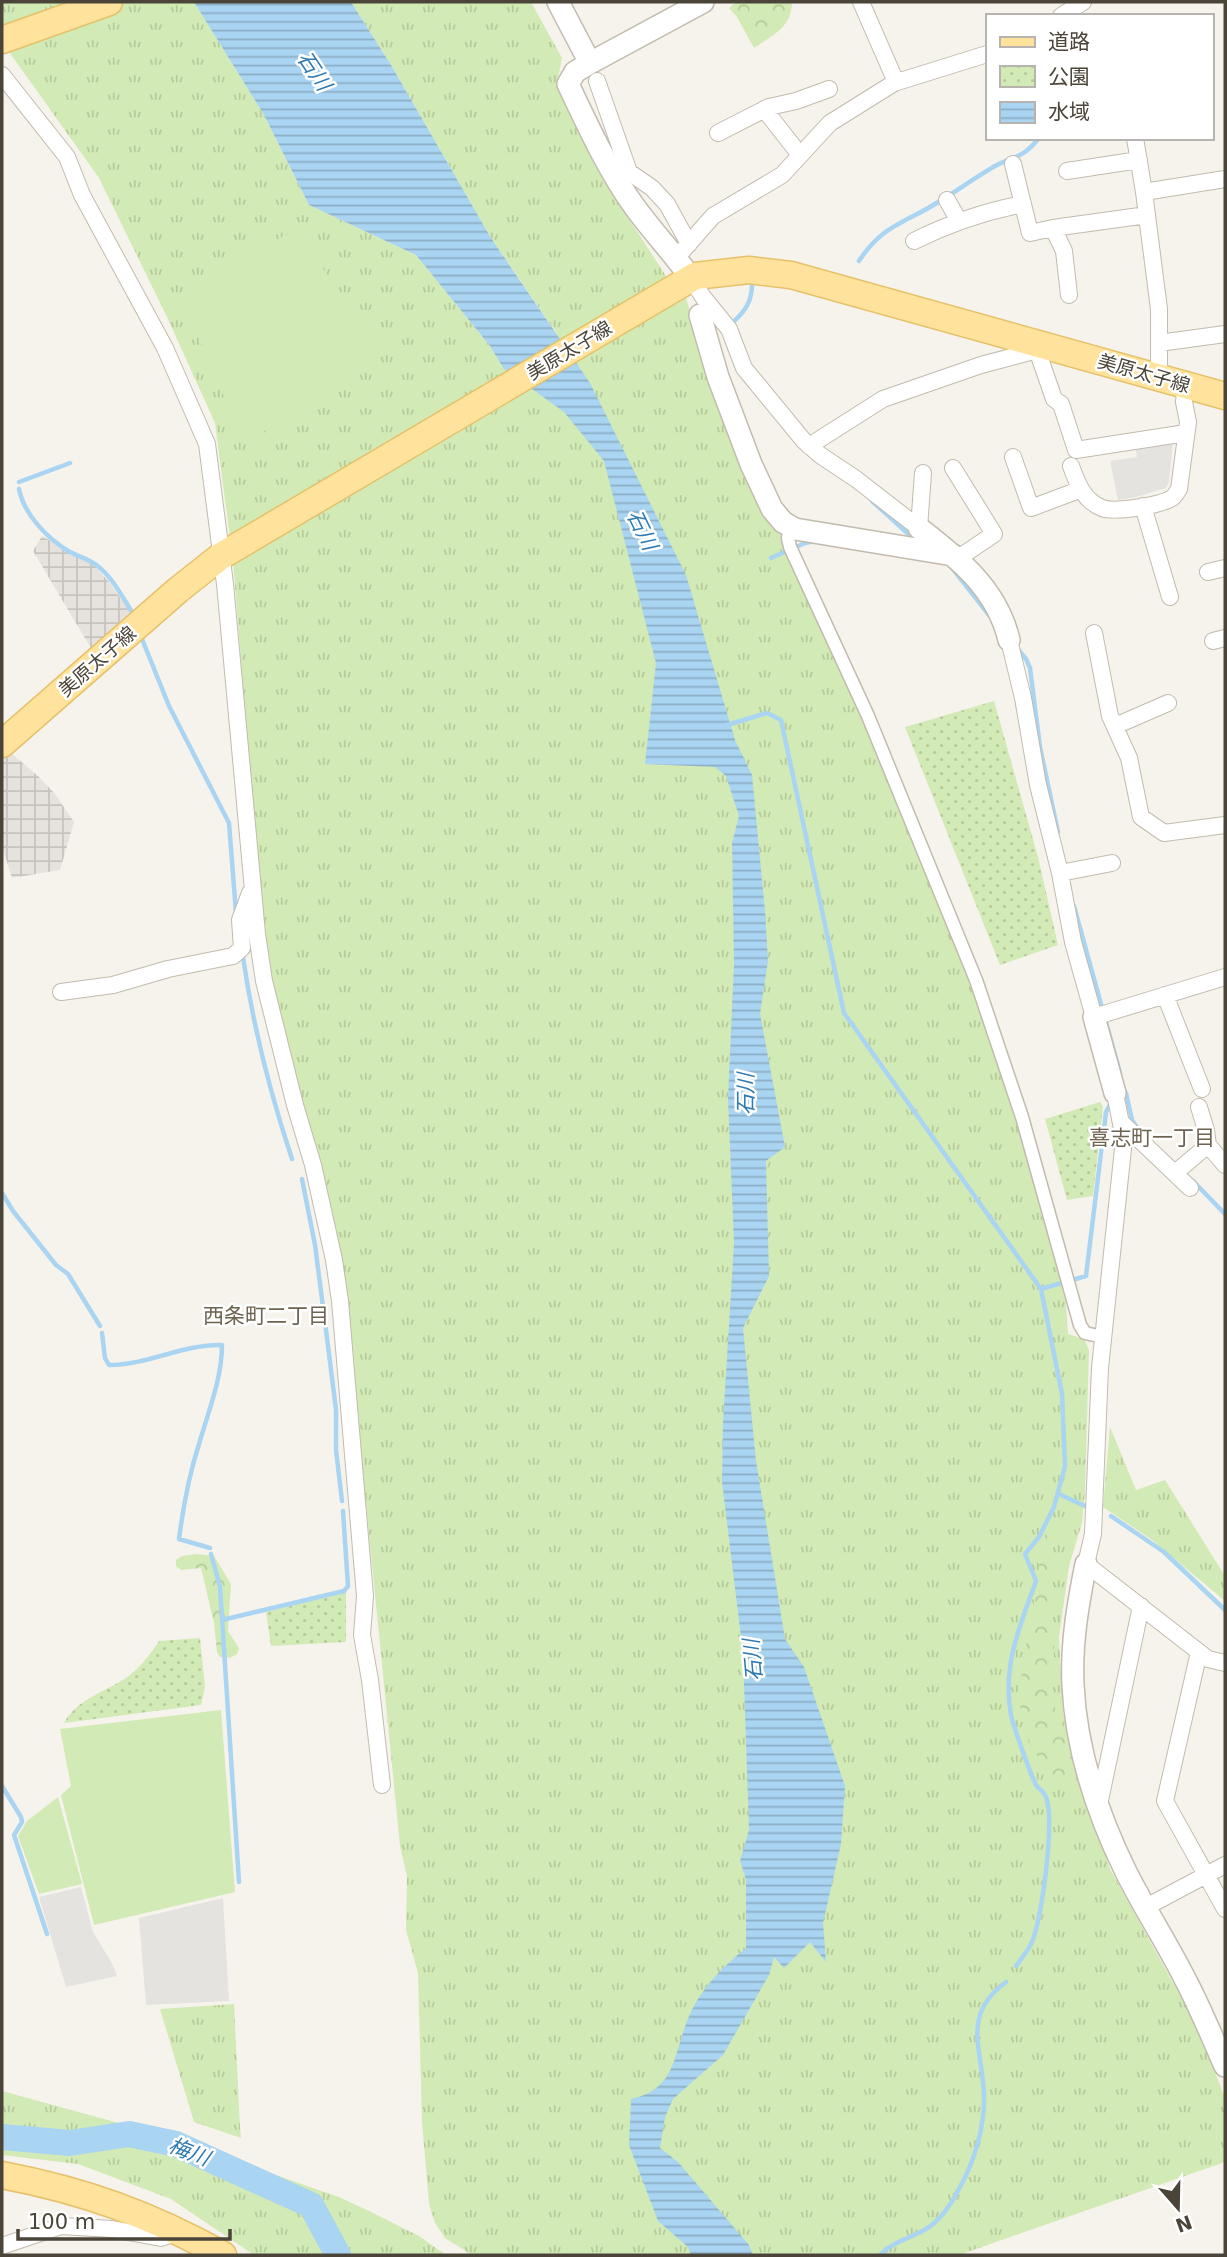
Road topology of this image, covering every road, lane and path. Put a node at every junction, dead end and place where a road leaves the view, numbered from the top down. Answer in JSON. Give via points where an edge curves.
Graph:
{"nodes":[{"id":1,"x":109,"y":2,"type":"edge"},
{"id":2,"x":558,"y":2,"type":"edge"},
{"id":3,"x":704,"y":2,"type":"edge"},
{"id":4,"x":861,"y":2,"type":"edge"},
{"id":5,"x":2,"y":40,"type":"edge"},
{"id":6,"x":986,"y":54,"type":"edge"},
{"id":7,"x":593,"y":72,"type":"junction"},
{"id":8,"x":2,"y":75,"type":"edge"},
{"id":9,"x":896,"y":82,"type":"junction"},
{"id":10,"x":829,"y":89,"type":"dead end"},
{"id":11,"x":764,"y":110,"type":"junction"},
{"id":12,"x":718,"y":134,"type":"dead end"},
{"id":13,"x":1135,"y":140,"type":"edge"},
{"id":14,"x":800,"y":155,"type":"junction"},
{"id":15,"x":1139,"y":160,"type":"junction"},
{"id":16,"x":1013,"y":164,"type":"dead end"},
{"id":17,"x":1067,"y":171,"type":"dead end"},
{"id":18,"x":1225,"y":179,"type":"edge"},
{"id":19,"x":1144,"y":192,"type":"junction"},
{"id":20,"x":947,"y":200,"type":"dead end"},
{"id":21,"x":1023,"y":204,"type":"junction"},
{"id":22,"x":1147,"y":215,"type":"junction"},
{"id":23,"x":959,"y":221,"type":"junction"},
{"id":24,"x":1053,"y":228,"type":"junction"},
{"id":25,"x":914,"y":241,"type":"dead end"},
{"id":26,"x":685,"y":265,"type":"junction"},
{"id":27,"x":1069,"y":295,"type":"dead end"},
{"id":28,"x":700,"y":315,"type":"joint"},
{"id":29,"x":1225,"y":334,"type":"edge"},
{"id":30,"x":1159,"y":343,"type":"junction"},
{"id":31,"x":1044,"y":349,"type":"junction"},
{"id":32,"x":1159,"y":377,"type":"junction"},
{"id":33,"x":1186,"y":384,"type":"junction"},
{"id":34,"x":1225,"y":396,"type":"edge"},
{"id":35,"x":1186,"y":433,"type":"junction"},
{"id":36,"x":809,"y":446,"type":"junction"},
{"id":37,"x":1013,"y":457,"type":"dead end"},
{"id":38,"x":1071,"y":466,"type":"dead end"},
{"id":39,"x":953,"y":468,"type":"dead end"},
{"id":40,"x":923,"y":473,"type":"dead end"},
{"id":41,"x":1079,"y":490,"type":"junction"},
{"id":42,"x":1143,"y":506,"type":"junction"},
{"id":43,"x":790,"y":527,"type":"junction"},
{"id":44,"x":919,"y":528,"type":"junction"},
{"id":45,"x":228,"y":552,"type":"junction"},
{"id":46,"x":955,"y":557,"type":"junction"},
{"id":47,"x":1225,"y":568,"type":"edge"},
{"id":48,"x":1208,"y":572,"type":"dead end"},
{"id":49,"x":1170,"y":597,"type":"dead end"},
{"id":50,"x":1094,"y":634,"type":"dead end"},
{"id":51,"x":1009,"y":640,"type":"joint"},
{"id":52,"x":1168,"y":703,"type":"dead end"},
{"id":53,"x":1115,"y":726,"type":"junction"},
{"id":54,"x":2,"y":744,"type":"edge"},
{"id":55,"x":1225,"y":825,"type":"edge"},
{"id":56,"x":1112,"y":863,"type":"dead end"},
{"id":57,"x":1065,"y":872,"type":"junction"},
{"id":58,"x":252,"y":887,"type":"junction"},
{"id":59,"x":1225,"y":977,"type":"edge"},
{"id":60,"x":61,"y":992,"type":"dead end"},
{"id":61,"x":1165,"y":995,"type":"junction"},
{"id":62,"x":1094,"y":1017,"type":"junction"},
{"id":63,"x":1202,"y":1089,"type":"dead end"},
{"id":64,"x":1115,"y":1093,"type":"joint"},
{"id":65,"x":1199,"y":1107,"type":"dead end"},
{"id":66,"x":1123,"y":1124,"type":"junction"},
{"id":67,"x":1208,"y":1145,"type":"junction"},
{"id":68,"x":1225,"y":1165,"type":"edge"},
{"id":69,"x":1175,"y":1174,"type":"junction"},
{"id":70,"x":1190,"y":1188,"type":"dead end"},
{"id":71,"x":1103,"y":1337,"type":"junction"},
{"id":72,"x":1086,"y":1564,"type":"junction"},
{"id":73,"x":1140,"y":1606,"type":"junction"},
{"id":74,"x":1199,"y":1652,"type":"junction"},
{"id":75,"x":1225,"y":1663,"type":"edge"},
{"id":76,"x":383,"y":1785,"type":"dead end"},
{"id":77,"x":1099,"y":1805,"type":"junction"},
{"id":78,"x":1225,"y":1865,"type":"edge"},
{"id":79,"x":1206,"y":1875,"type":"junction"},
{"id":80,"x":1146,"y":1907,"type":"junction"},
{"id":81,"x":1225,"y":1909,"type":"edge"},
{"id":82,"x":1225,"y":2066,"type":"edge"},
{"id":83,"x":2,"y":2175,"type":"edge"},
{"id":84,"x":180,"y":2232,"type":"junction"},
{"id":85,"x":2,"y":2246,"type":"edge"},
{"id":86,"x":223,"y":2255,"type":"edge"}],
"edges":[{"from":1,"to":5,"type":"main road"},
{"from":2,"to":7,"type":"street"},
{"from":3,"to":7,"type":"street"},
{"from":4,"to":9,"type":"street"},
{"from":6,"to":9,"type":"street"},
{"from":7,"to":26,"type":"street","via":[[629,172],[667,204]]},
{"from":7,"to":26,"type":"street","via":[[575,72],[568,84],[633,205]]},
{"from":8,"to":45,"type":"street","via":[[67,157],[82,195],[165,348],[207,444]]},
{"from":9,"to":14,"type":"street","via":[[830,123]]},
{"from":10,"to":11,"type":"street"},
{"from":11,"to":12,"type":"street"},
{"from":11,"to":14,"type":"street"},
{"from":13,"to":15,"type":"street"},
{"from":14,"to":26,"type":"street","via":[[782,175],[713,216]]},
{"from":15,"to":17,"type":"street"},
{"from":15,"to":19,"type":"street"},
{"from":16,"to":21,"type":"street"},
{"from":18,"to":19,"type":"street"},
{"from":19,"to":22,"type":"street"},
{"from":20,"to":23,"type":"street"},
{"from":21,"to":23,"type":"street"},
{"from":21,"to":24,"type":"street","via":[[1030,233]]},
{"from":22,"to":24,"type":"street"},
{"from":22,"to":30,"type":"street"},
{"from":23,"to":25,"type":"street"},
{"from":24,"to":27,"type":"street","via":[[1064,251]]},
{"from":26,"to":28,"type":"street"},
{"from":26,"to":31,"type":"main road","name":"美原太子線","via":[[784,274]]},
{"from":26,"to":36,"type":"street","via":[[729,329],[744,368]]},
{"from":26,"to":45,"type":"main road","name":"美原太子線"},
{"from":28,"to":43,"type":"street","via":[[751,464],[772,509]]},
{"from":29,"to":30,"type":"street"},
{"from":30,"to":32,"type":"street"},
{"from":31,"to":32,"type":"main road","name":"美原太子線"},
{"from":31,"to":35,"type":"street","via":[[1054,399],[1061,404],[1076,450]]},
{"from":31,"to":36,"type":"street","via":[[883,399]]},
{"from":32,"to":33,"type":"main road","name":"美原太子線"},
{"from":33,"to":34,"type":"main road","name":"美原太子線"},
{"from":33,"to":35,"type":"street"},
{"from":35,"to":42,"type":"street","via":[[1180,489],[1172,498]]},
{"from":36,"to":44,"type":"street"},
{"from":37,"to":41,"type":"street","via":[[1031,508]]},
{"from":38,"to":41,"type":"street"},
{"from":39,"to":46,"type":"street","via":[[995,534]]},
{"from":40,"to":44,"type":"street"},
{"from":41,"to":42,"type":"street","via":[[1101,508]]},
{"from":42,"to":49,"type":"street"},
{"from":43,"to":46,"type":"street"},
{"from":43,"to":71,"type":"street","via":[[790,547],[868,716],[976,980],[1022,1117],[1080,1325],[1085,1333]]},
{"from":44,"to":46,"type":"street"},
{"from":45,"to":54,"type":"main road","name":"美原太子線"},
{"from":45,"to":58,"type":"street"},
{"from":46,"to":51,"type":"street","via":[[989,594]]},
{"from":47,"to":48,"type":"street"},
{"from":50,"to":53,"type":"street"},
{"from":51,"to":57,"type":"street","via":[[1038,786]]},
{"from":52,"to":53,"type":"street"},
{"from":53,"to":55,"type":"street","via":[[1129,758],[1141,817],[1164,833]]},
{"from":56,"to":57,"type":"street"},
{"from":57,"to":62,"type":"street","via":[[1073,942]]},
{"from":58,"to":60,"type":"street","via":[[240,920],[242,948],[233,956],[113,985]]},
{"from":58,"to":76,"type":"street","via":[[264,981],[313,1165],[340,1301],[365,1596],[362,1635]]},
{"from":59,"to":61,"type":"street"},
{"from":61,"to":62,"type":"street"},
{"from":61,"to":63,"type":"street"},
{"from":62,"to":64,"type":"street"},
{"from":64,"to":66,"type":"street"},
{"from":65,"to":67,"type":"street"},
{"from":66,"to":69,"type":"street"},
{"from":66,"to":71,"type":"street"},
{"from":67,"to":68,"type":"street"},
{"from":67,"to":69,"type":"street"},
{"from":69,"to":70,"type":"street"},
{"from":71,"to":72,"type":"street","via":[[1093,1534]]},
{"from":72,"to":73,"type":"street"},
{"from":72,"to":77,"type":"street","via":[[1075,1619],[1073,1686],[1080,1743]]},
{"from":73,"to":74,"type":"street"},
{"from":73,"to":77,"type":"street"},
{"from":74,"to":75,"type":"street"},
{"from":74,"to":79,"type":"street","via":[[1165,1801]]},
{"from":77,"to":80,"type":"street","via":[[1126,1872]]},
{"from":78,"to":79,"type":"street"},
{"from":79,"to":80,"type":"street"},
{"from":79,"to":81,"type":"street"},
{"from":80,"to":82,"type":"street"},
{"from":83,"to":84,"type":"main road","via":[[88,2195]]},
{"from":84,"to":85,"type":"street","via":[[162,2238],[61,2226]]},
{"from":84,"to":86,"type":"main road"}]}
